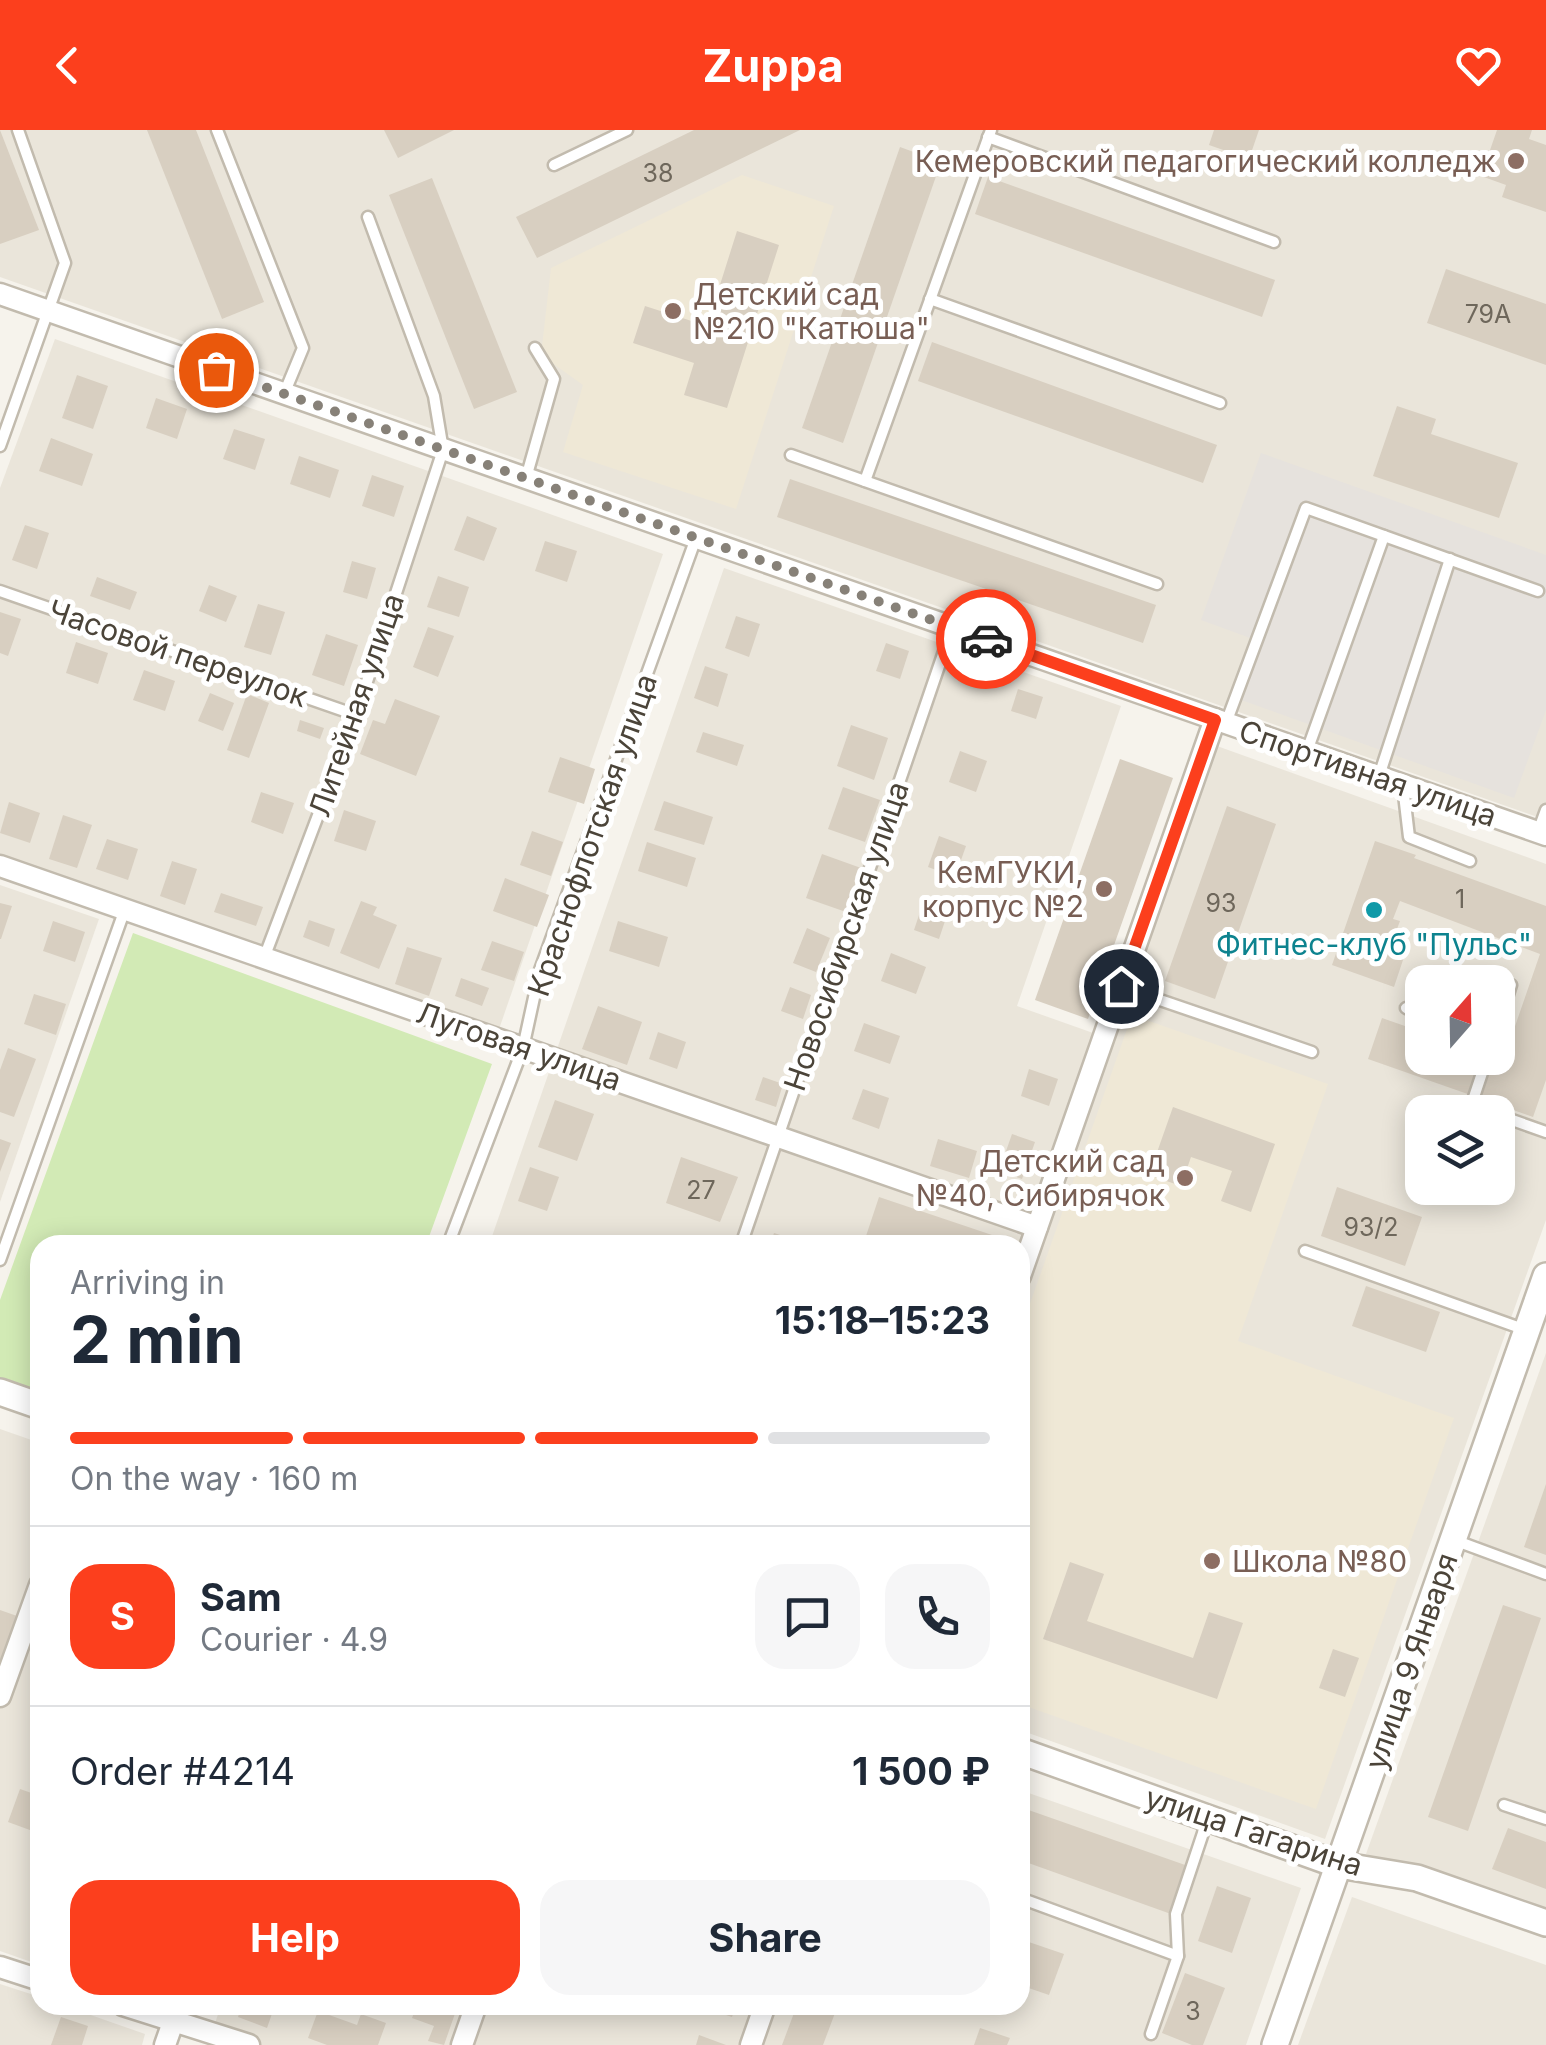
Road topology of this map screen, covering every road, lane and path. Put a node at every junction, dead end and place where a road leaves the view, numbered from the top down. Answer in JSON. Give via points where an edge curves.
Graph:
{"nodes":[{"id":1,"x":18,"y":130,"type":"edge"},
{"id":2,"x":216,"y":130,"type":"edge"},
{"id":3,"x":627,"y":130,"type":"edge"},
{"id":4,"x":990,"y":134,"type":"edge"},
{"id":5,"x":554,"y":165,"type":"dead end"},
{"id":6,"x":368,"y":217,"type":"dead end"},
{"id":7,"x":1274,"y":242,"type":"dead end"},
{"id":8,"x":0,"y":294,"type":"edge"},
{"id":9,"x":930,"y":299,"type":"junction"},
{"id":10,"x":48,"y":311,"type":"junction"},
{"id":11,"x":535,"y":348,"type":"dead end"},
{"id":12,"x":284,"y":394,"type":"junction"},
{"id":13,"x":1220,"y":403,"type":"dead end"},
{"id":14,"x":0,"y":446,"type":"edge"},
{"id":15,"x":443,"y":450,"type":"junction"},
{"id":16,"x":791,"y":455,"type":"dead end"},
{"id":17,"x":526,"y":478,"type":"junction"},
{"id":18,"x":865,"y":481,"type":"junction"},
{"id":19,"x":1384,"y":536,"type":"junction"},
{"id":20,"x":696,"y":538,"type":"junction"},
{"id":21,"x":1450,"y":560,"type":"junction"},
{"id":22,"x":1157,"y":584,"type":"dead end"},
{"id":23,"x":0,"y":591,"type":"edge"},
{"id":24,"x":1538,"y":591,"type":"dead end"},
{"id":25,"x":952,"y":628,"type":"junction"},
{"id":26,"x":356,"y":715,"type":"junction"},
{"id":27,"x":1220,"y":722,"type":"junction"},
{"id":28,"x":1306,"y":752,"type":"junction"},
{"id":29,"x":1379,"y":777,"type":"junction"},
{"id":30,"x":1403,"y":785,"type":"junction"},
{"id":31,"x":1546,"y":810,"type":"edge"},
{"id":32,"x":1542,"y":834,"type":"edge"},
{"id":33,"x":1470,"y":861,"type":"dead end"},
{"id":34,"x":0,"y":866,"type":"edge"},
{"id":35,"x":125,"y":909,"type":"junction"},
{"id":36,"x":264,"y":958,"type":"junction"},
{"id":37,"x":1121,"y":986,"type":"junction"},
{"id":38,"x":524,"y":1048,"type":"junction"},
{"id":39,"x":1312,"y":1052,"type":"dead end"},
{"id":40,"x":1515,"y":1121,"type":"edge"},
{"id":41,"x":1546,"y":1132,"type":"edge"},
{"id":42,"x":777,"y":1136,"type":"junction"},
{"id":43,"x":1037,"y":1227,"type":"junction"},
{"id":44,"x":452,"y":1235,"type":"edge"},
{"id":45,"x":744,"y":1235,"type":"edge"},
{"id":46,"x":1030,"y":1247,"type":"edge"},
{"id":47,"x":1306,"y":1251,"type":"dead end"},
{"id":48,"x":0,"y":1260,"type":"edge"},
{"id":49,"x":1546,"y":1276,"type":"edge"},
{"id":50,"x":1527,"y":1330,"type":"junction"},
{"id":51,"x":0,"y":1392,"type":"edge"},
{"id":52,"x":30,"y":1402,"type":"edge"},
{"id":53,"x":1453,"y":1540,"type":"junction"},
{"id":54,"x":1546,"y":1574,"type":"edge"},
{"id":55,"x":30,"y":1614,"type":"edge"},
{"id":56,"x":0,"y":1696,"type":"edge"},
{"id":57,"x":1030,"y":1755,"type":"edge"},
{"id":58,"x":1504,"y":1805,"type":"dead end"},
{"id":59,"x":1208,"y":1817,"type":"junction"},
{"id":60,"x":1546,"y":1819,"type":"edge"},
{"id":61,"x":1339,"y":1865,"type":"junction"},
{"id":62,"x":1030,"y":1902,"type":"edge"},
{"id":63,"x":1546,"y":1923,"type":"edge"},
{"id":64,"x":1178,"y":1956,"type":"junction"},
{"id":65,"x":0,"y":1967,"type":"edge"},
{"id":66,"x":30,"y":1977,"type":"edge"},
{"id":67,"x":175,"y":2015,"type":"edge"},
{"id":68,"x":181,"y":2015,"type":"edge"},
{"id":69,"x":472,"y":2015,"type":"edge"},
{"id":70,"x":760,"y":2015,"type":"edge"},
{"id":71,"x":1150,"y":2034,"type":"dead end"},
{"id":72,"x":165,"y":2045,"type":"edge"},
{"id":73,"x":249,"y":2045,"type":"edge"},
{"id":74,"x":462,"y":2045,"type":"edge"},
{"id":75,"x":750,"y":2045,"type":"edge"},
{"id":76,"x":1275,"y":2045,"type":"edge"}],
"edges":[{"from":1,"to":10,"type":"lane","via":[[64,264]]},
{"from":2,"to":12,"type":"lane","via":[[303,348]]},
{"from":3,"to":5,"type":"lane"},
{"from":4,"to":7,"type":"lane"},
{"from":4,"to":9,"type":"lane"},
{"from":6,"to":15,"type":"lane","via":[[434,396]]},
{"from":8,"to":10,"type":"street","name":"Спортивная улица"},
{"from":9,"to":13,"type":"lane"},
{"from":9,"to":18,"type":"lane"},
{"from":10,"to":12,"type":"street","name":"Спортивная улица"},
{"from":10,"to":14,"type":"lane"},
{"from":11,"to":17,"type":"lane","via":[[554,379]]},
{"from":12,"to":15,"type":"street","name":"Спортивная улица"},
{"from":15,"to":17,"type":"street","name":"Спортивная улица"},
{"from":15,"to":26,"type":"lane","name":"Литейная улица"},
{"from":16,"to":18,"type":"lane"},
{"from":17,"to":20,"type":"street","name":"Спортивная улица"},
{"from":18,"to":22,"type":"lane"},
{"from":19,"to":21,"type":"lane"},
{"from":19,"to":27,"type":"lane","via":[[1306,508]]},
{"from":19,"to":28,"type":"lane"},
{"from":20,"to":25,"type":"street","name":"Спортивная улица"},
{"from":20,"to":38,"type":"lane","name":"Краснофлотская улица","via":[[540,970]]},
{"from":21,"to":24,"type":"lane"},
{"from":21,"to":29,"type":"lane"},
{"from":23,"to":26,"type":"lane","name":"Часовой переулок"},
{"from":25,"to":27,"type":"street","name":"Спортивная улица"},
{"from":25,"to":42,"type":"lane","name":"Новосибирская улица"},
{"from":26,"to":36,"type":"lane","name":"Литейная улица"},
{"from":27,"to":28,"type":"street","name":"Спортивная улица"},
{"from":27,"to":37,"type":"street"},
{"from":28,"to":29,"type":"street","name":"Спортивная улица"},
{"from":29,"to":30,"type":"street","name":"Спортивная улица"},
{"from":30,"to":32,"type":"street","name":"Спортивная улица"},
{"from":30,"to":33,"type":"lane","via":[[1409,836]]},
{"from":31,"to":32,"type":"lane"},
{"from":34,"to":35,"type":"street","name":"Луговая улица"},
{"from":35,"to":36,"type":"street","name":"Луговая улица"},
{"from":35,"to":48,"type":"lane"},
{"from":36,"to":38,"type":"street","name":"Луговая улица"},
{"from":37,"to":39,"type":"lane"},
{"from":37,"to":43,"type":"street"},
{"from":38,"to":42,"type":"street","name":"Луговая улица"},
{"from":38,"to":44,"type":"lane","name":"Краснофлотская улица"},
{"from":40,"to":41,"type":"lane"},
{"from":42,"to":43,"type":"street","name":"Луговая улица"},
{"from":42,"to":45,"type":"lane","name":"Новосибирская улица"},
{"from":43,"to":46,"type":"street"},
{"from":47,"to":50,"type":"lane"},
{"from":49,"to":50,"type":"street","name":"улица 9 Января"},
{"from":50,"to":53,"type":"street","name":"улица 9 Января"},
{"from":51,"to":52,"type":"street"},
{"from":53,"to":54,"type":"lane"},
{"from":53,"to":61,"type":"street","name":"улица 9 Января"},
{"from":55,"to":56,"type":"street"},
{"from":57,"to":59,"type":"street","name":"улица Гагарина"},
{"from":58,"to":60,"type":"lane"},
{"from":59,"to":61,"type":"street","name":"улица Гагарина"},
{"from":59,"to":64,"type":"lane","via":[[1176,1914]]},
{"from":61,"to":63,"type":"street","name":"улица Гагарина","via":[[1417,1878]]},
{"from":61,"to":76,"type":"street","name":"улица 9 Января"},
{"from":62,"to":64,"type":"lane"},
{"from":64,"to":71,"type":"lane"},
{"from":65,"to":66,"type":"street"},
{"from":67,"to":72,"type":"street"},
{"from":68,"to":73,"type":"street"},
{"from":69,"to":74,"type":"street"},
{"from":70,"to":75,"type":"street"}]}
